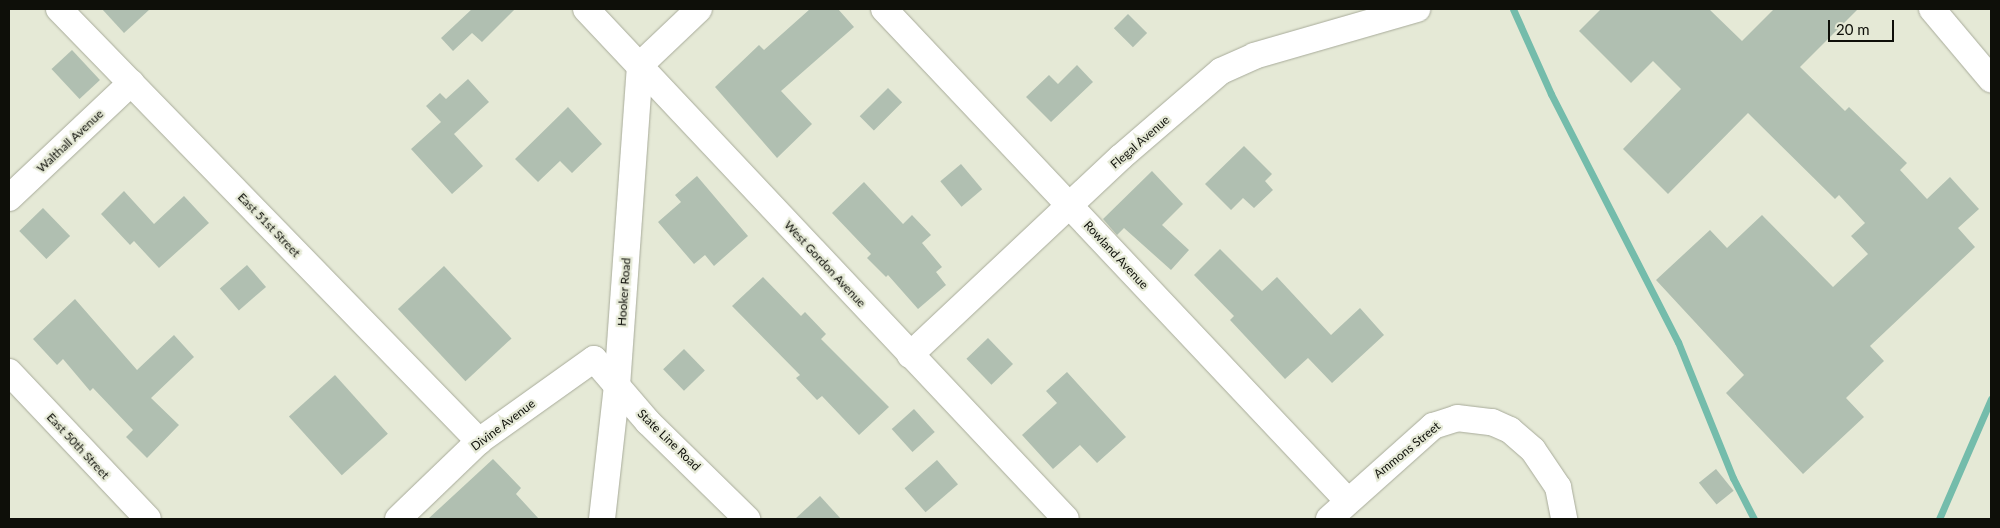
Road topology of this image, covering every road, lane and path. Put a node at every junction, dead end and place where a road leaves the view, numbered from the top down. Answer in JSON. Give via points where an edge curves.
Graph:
{"nodes":[{"id":1,"x":59,"y":9,"type":"edge"},
{"id":2,"x":586,"y":9,"type":"edge"},
{"id":3,"x":699,"y":9,"type":"edge"},
{"id":4,"x":884,"y":9,"type":"edge"},
{"id":5,"x":1417,"y":9,"type":"edge"},
{"id":6,"x":1938,"y":11,"type":"edge"},
{"id":7,"x":640,"y":65,"type":"junction"},
{"id":8,"x":1991,"y":79,"type":"edge"},
{"id":9,"x":130,"y":84,"type":"junction"},
{"id":10,"x":9,"y":198,"type":"edge"},
{"id":11,"x":1070,"y":205,"type":"junction"},
{"id":12,"x":910,"y":355,"type":"junction"},
{"id":13,"x":594,"y":359,"type":"joint"},
{"id":14,"x":9,"y":372,"type":"edge"},
{"id":15,"x":617,"y":386,"type":"junction"},
{"id":16,"x":479,"y":441,"type":"junction"},
{"id":17,"x":1348,"y":501,"type":"junction"},
{"id":18,"x":148,"y":519,"type":"edge"},
{"id":19,"x":398,"y":519,"type":"edge"},
{"id":20,"x":602,"y":519,"type":"edge"},
{"id":21,"x":747,"y":519,"type":"edge"},
{"id":22,"x":1066,"y":519,"type":"edge"},
{"id":23,"x":1329,"y":519,"type":"edge"},
{"id":24,"x":1564,"y":519,"type":"edge"}],
"edges":[{"from":1,"to":9,"type":"street","name":"East 51st Street"},
{"from":2,"to":7,"type":"street","name":"West Gordon Avenue"},
{"from":3,"to":7,"type":"street"},
{"from":4,"to":11,"type":"street","name":"Rowland Avenue"},
{"from":5,"to":11,"type":"street","name":"Flegal Avenue","via":[[1254,56],[1221,71]]},
{"from":6,"to":8,"type":"street"},
{"from":7,"to":12,"type":"street","name":"West Gordon Avenue"},
{"from":7,"to":15,"type":"street","name":"Hooker Road"},
{"from":9,"to":10,"type":"street","name":"Walthall Avenue"},
{"from":9,"to":16,"type":"street","name":"East 51st Street"},
{"from":11,"to":12,"type":"street","name":"Flegal Avenue"},
{"from":11,"to":17,"type":"street","name":"Rowland Avenue"},
{"from":12,"to":22,"type":"street","name":"West Gordon Avenue"},
{"from":13,"to":15,"type":"street","name":"State Line Road"},
{"from":13,"to":16,"type":"street","name":"Divine Avenue"},
{"from":14,"to":18,"type":"street","name":"East 50th Street"},
{"from":15,"to":20,"type":"street","name":"Hooker Road"},
{"from":15,"to":21,"type":"street","name":"State Line Road","via":[[648,422]]},
{"from":16,"to":19,"type":"street","name":"Divine Avenue"},
{"from":17,"to":23,"type":"street","name":"Ammons Street"},
{"from":17,"to":24,"type":"street","name":"Ammons Street","via":[[1433,426],[1470,418],[1510,430],[1533,450],[1552,475]]}]}
